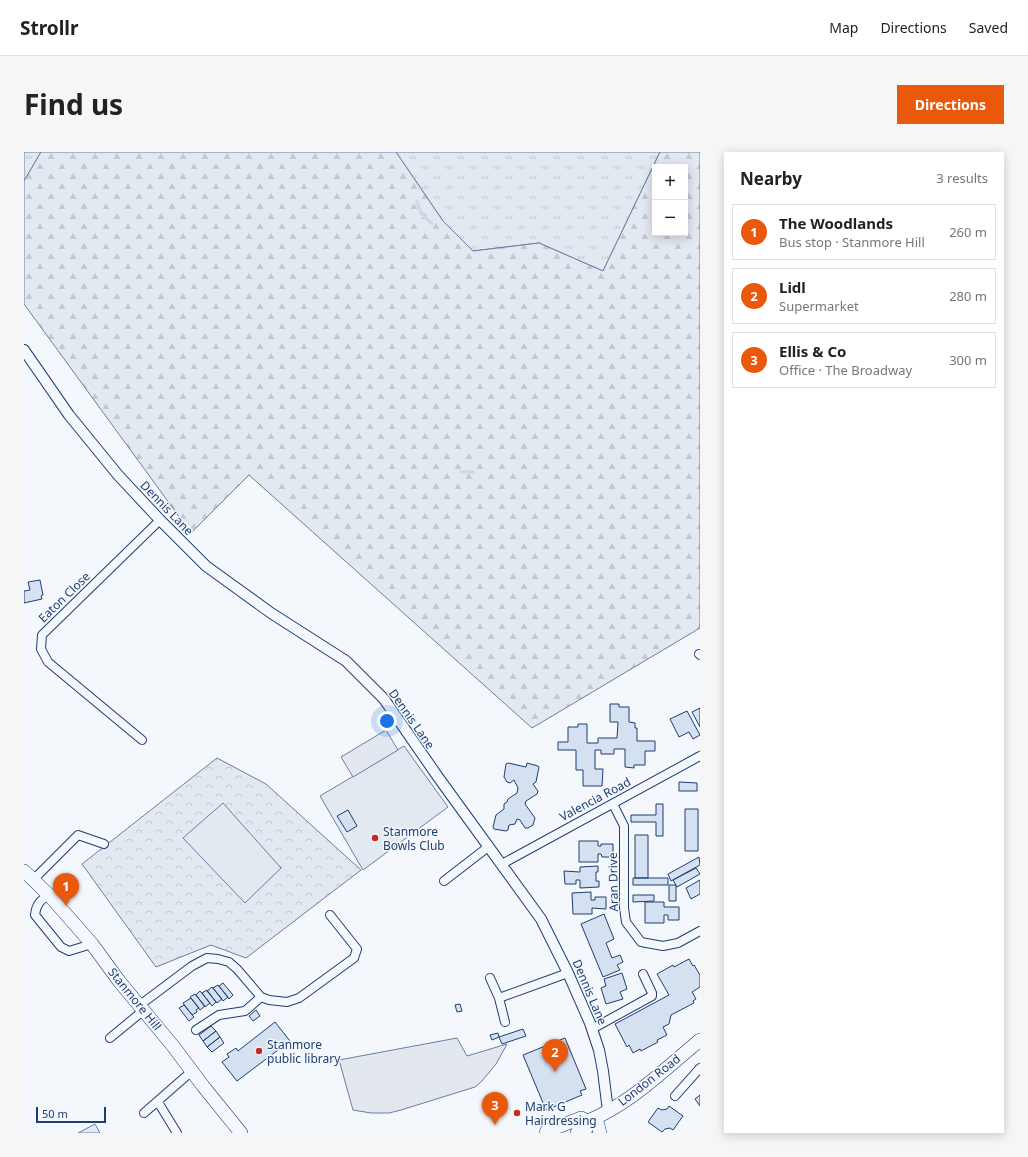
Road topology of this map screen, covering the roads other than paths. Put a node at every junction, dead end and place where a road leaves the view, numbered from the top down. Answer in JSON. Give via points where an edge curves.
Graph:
{"nodes":[{"id":1,"x":24,"y":350,"type":"edge"},
{"id":2,"x":160,"y":520,"type":"junction"},
{"id":3,"x":142,"y":740,"type":"dead end"},
{"id":4,"x":700,"y":756,"type":"edge"},
{"id":5,"x":613,"y":804,"type":"junction"},
{"id":6,"x":104,"y":844,"type":"dead end"},
{"id":7,"x":488,"y":847,"type":"junction"},
{"id":8,"x":502,"y":864,"type":"junction"},
{"id":9,"x":24,"y":871,"type":"edge"},
{"id":10,"x":34,"y":879,"type":"junction"},
{"id":11,"x":444,"y":881,"type":"dead end"},
{"id":12,"x":50,"y":895,"type":"junction"},
{"id":13,"x":330,"y":915,"type":"dead end"},
{"id":14,"x":700,"y":931,"type":"edge"},
{"id":15,"x":92,"y":944,"type":"junction"},
{"id":16,"x":568,"y":973,"type":"junction"},
{"id":17,"x":643,"y":974,"type":"dead end"},
{"id":18,"x":490,"y":978,"type":"dead end"},
{"id":19,"x":261,"y":997,"type":"junction"},
{"id":20,"x":499,"y":998,"type":"junction"},
{"id":21,"x":142,"y":1007,"type":"junction"},
{"id":22,"x":505,"y":1022,"type":"dead end"},
{"id":23,"x":592,"y":1029,"type":"junction"},
{"id":24,"x":196,"y":1030,"type":"dead end"},
{"id":25,"x":110,"y":1038,"type":"dead end"},
{"id":26,"x":700,"y":1040,"type":"edge"},
{"id":27,"x":700,"y":1068,"type":"edge"},
{"id":28,"x":192,"y":1072,"type":"junction"},
{"id":29,"x":675,"y":1096,"type":"dead end"},
{"id":30,"x":158,"y":1102,"type":"junction"},
{"id":31,"x":608,"y":1111,"type":"junction"},
{"id":32,"x":144,"y":1114,"type":"dead end"},
{"id":33,"x":592,"y":1120,"type":"junction"},
{"id":34,"x":177,"y":1133,"type":"edge"},
{"id":35,"x":241,"y":1133,"type":"edge"},
{"id":36,"x":546,"y":1133,"type":"edge"},
{"id":37,"x":577,"y":1133,"type":"edge"},
{"id":38,"x":600,"y":1133,"type":"edge"}],
"edges":[{"from":1,"to":2,"type":"street","name":"Dennis Lane","via":[[69,415],[118,475]]},
{"from":2,"to":3,"type":"street","name":"Eaton Close","via":[[42,635],[41,649],[48,662]]},
{"from":2,"to":7,"type":"street","name":"Dennis Lane","via":[[206,566],[271,613],[346,660],[384,699]]},
{"from":4,"to":5,"type":"street","name":"Valencia Road"},
{"from":5,"to":8,"type":"street","name":"Valencia Road"},
{"from":5,"to":14,"type":"street","name":"Aran Drive","via":[[624,826],[626,922],[641,942],[663,946],[678,943]]},
{"from":6,"to":10,"type":"street","via":[[78,835]]},
{"from":7,"to":8,"type":"street","name":"Dennis Lane"},
{"from":7,"to":11,"type":"street"},
{"from":8,"to":16,"type":"street","name":"Dennis Lane","via":[[541,919]]},
{"from":9,"to":10,"type":"main road","name":"Stanmore Hill"},
{"from":10,"to":12,"type":"main road","name":"Stanmore Hill"},
{"from":12,"to":15,"type":"main road","name":"Stanmore Hill"},
{"from":12,"to":15,"type":"street","via":[[41,900],[35,915],[61,947],[68,951]]},
{"from":13,"to":19,"type":"street","via":[[357,949],[354,958],[299,998],[287,1002]]},
{"from":15,"to":21,"type":"main road","name":"Stanmore Hill"},
{"from":16,"to":20,"type":"street"},
{"from":16,"to":23,"type":"street","name":"Dennis Lane"},
{"from":17,"to":23,"type":"street","via":[[652,996]]},
{"from":18,"to":20,"type":"street"},
{"from":19,"to":21,"type":"street","via":[[229,962],[208,958],[192,966]]},
{"from":19,"to":24,"type":"street","via":[[245,1011],[219,1015]]},
{"from":20,"to":22,"type":"street"},
{"from":21,"to":25,"type":"street"},
{"from":21,"to":28,"type":"main road","name":"Stanmore Hill"},
{"from":23,"to":31,"type":"street","name":"Dennis Lane","via":[[599,1050]]},
{"from":26,"to":31,"type":"main road","name":"London Road","via":[[644,1087]]},
{"from":27,"to":29,"type":"street"},
{"from":28,"to":30,"type":"street"},
{"from":28,"to":35,"type":"main road","name":"Stanmore Hill"},
{"from":30,"to":32,"type":"street"},
{"from":30,"to":34,"type":"street"},
{"from":31,"to":33,"type":"main road","name":"London Road"},
{"from":33,"to":36,"type":"main road","via":[[581,1118]]},
{"from":33,"to":37,"type":"main road","via":[[586,1129]]},
{"from":33,"to":38,"type":"main road"}]}
